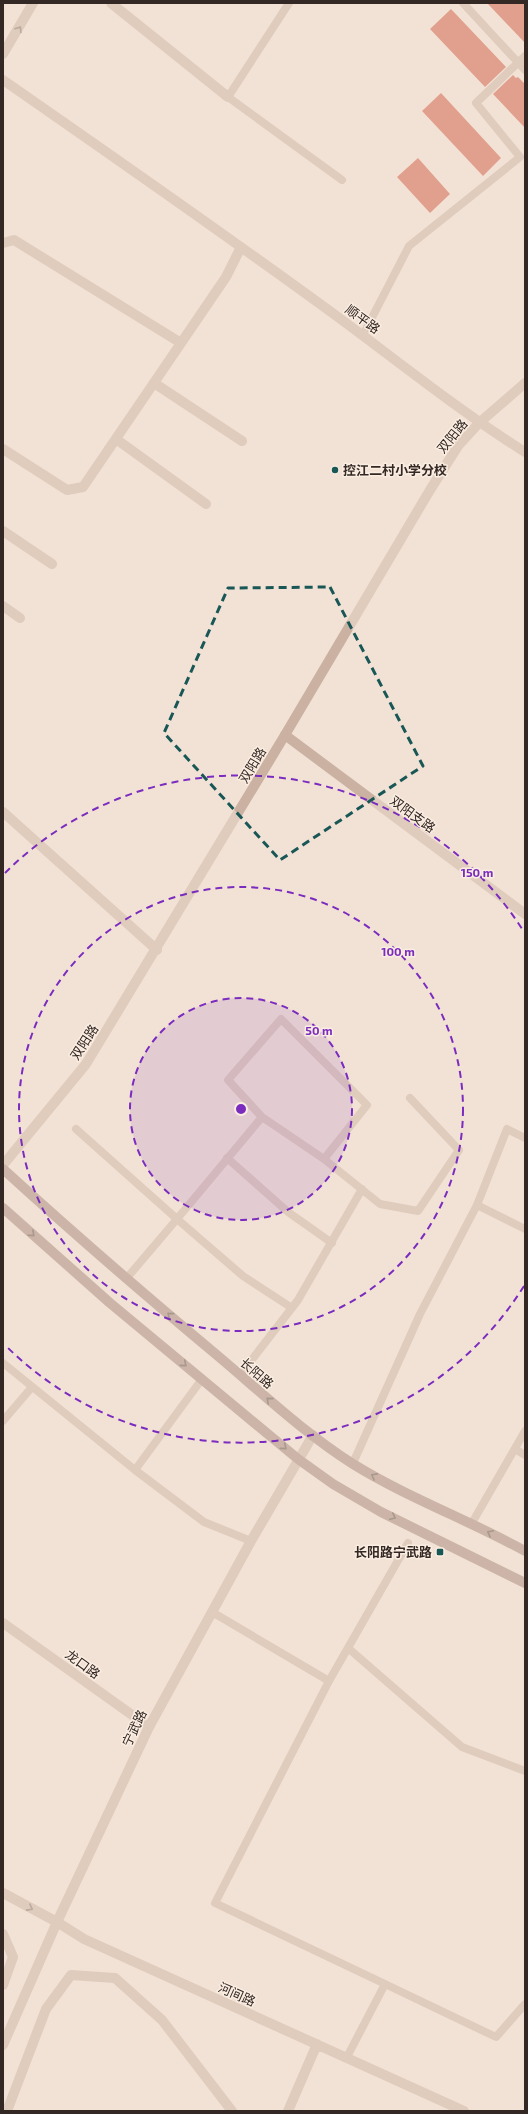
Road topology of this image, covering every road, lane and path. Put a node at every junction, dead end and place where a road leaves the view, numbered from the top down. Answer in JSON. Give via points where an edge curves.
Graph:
{"nodes":[{"id":1,"x":33,"y":3,"type":"edge"},
{"id":2,"x":111,"y":3,"type":"edge"},
{"id":3,"x":289,"y":3,"type":"edge"},
{"id":4,"x":463,"y":3,"type":"edge"},
{"id":5,"x":3,"y":54,"type":"edge"},
{"id":6,"x":525,"y":56,"type":"edge"},
{"id":7,"x":518,"y":62,"type":"junction"},
{"id":8,"x":525,"y":70,"type":"edge"},
{"id":9,"x":3,"y":80,"type":"edge"},
{"id":10,"x":228,"y":97,"type":"junction"},
{"id":11,"x":342,"y":180,"type":"dead end"},
{"id":12,"x":3,"y":243,"type":"edge"},
{"id":13,"x":242,"y":247,"type":"junction"},
{"id":14,"x":363,"y":335,"type":"junction"},
{"id":15,"x":181,"y":343,"type":"junction"},
{"id":16,"x":154,"y":383,"type":"junction"},
{"id":17,"x":525,"y":383,"type":"edge"},
{"id":18,"x":479,"y":423,"type":"junction"},
{"id":19,"x":116,"y":439,"type":"junction"},
{"id":20,"x":242,"y":441,"type":"dead end"},
{"id":21,"x":3,"y":449,"type":"edge"},
{"id":22,"x":525,"y":452,"type":"edge"},
{"id":23,"x":206,"y":504,"type":"dead end"},
{"id":24,"x":3,"y":531,"type":"edge"},
{"id":25,"x":52,"y":564,"type":"dead end"},
{"id":26,"x":3,"y":606,"type":"edge"},
{"id":27,"x":20,"y":618,"type":"dead end"},
{"id":28,"x":285,"y":735,"type":"junction"},
{"id":29,"x":3,"y":812,"type":"edge"},
{"id":30,"x":525,"y":914,"type":"edge"},
{"id":31,"x":157,"y":950,"type":"junction"},
{"id":32,"x":410,"y":1098,"type":"dead end"},
{"id":33,"x":262,"y":1117,"type":"junction"},
{"id":34,"x":76,"y":1129,"type":"dead end"},
{"id":35,"x":525,"y":1138,"type":"edge"},
{"id":36,"x":227,"y":1158,"type":"junction"},
{"id":37,"x":324,"y":1158,"type":"junction"},
{"id":38,"x":3,"y":1165,"type":"edge"},
{"id":39,"x":3,"y":1169,"type":"edge"},
{"id":40,"x":362,"y":1189,"type":"junction"},
{"id":41,"x":477,"y":1205,"type":"junction"},
{"id":42,"x":3,"y":1208,"type":"edge"},
{"id":43,"x":177,"y":1219,"type":"junction"},
{"id":44,"x":525,"y":1229,"type":"edge"},
{"id":45,"x":332,"y":1243,"type":"junction"},
{"id":46,"x":126,"y":1279,"type":"junction"},
{"id":47,"x":292,"y":1308,"type":"junction"},
{"id":48,"x":3,"y":1363,"type":"edge"},
{"id":49,"x":240,"y":1375,"type":"junction"},
{"id":50,"x":202,"y":1379,"type":"junction"},
{"id":51,"x":32,"y":1387,"type":"junction"},
{"id":52,"x":3,"y":1421,"type":"edge"},
{"id":53,"x":525,"y":1432,"type":"edge"},
{"id":54,"x":313,"y":1435,"type":"junction"},
{"id":55,"x":515,"y":1449,"type":"junction"},
{"id":56,"x":525,"y":1455,"type":"edge"},
{"id":57,"x":298,"y":1459,"type":"junction"},
{"id":58,"x":352,"y":1463,"type":"junction"},
{"id":59,"x":135,"y":1470,"type":"junction"},
{"id":60,"x":472,"y":1523,"type":"junction"},
{"id":61,"x":251,"y":1541,"type":"junction"},
{"id":62,"x":408,"y":1543,"type":"dead end"},
{"id":63,"x":525,"y":1551,"type":"edge"},
{"id":64,"x":525,"y":1583,"type":"edge"},
{"id":65,"x":212,"y":1612,"type":"junction"},
{"id":66,"x":3,"y":1623,"type":"edge"},
{"id":67,"x":348,"y":1648,"type":"junction"},
{"id":68,"x":329,"y":1681,"type":"junction"},
{"id":69,"x":149,"y":1727,"type":"junction"},
{"id":70,"x":525,"y":1771,"type":"edge"},
{"id":71,"x":3,"y":1893,"type":"edge"},
{"id":72,"x":57,"y":1922,"type":"junction"},
{"id":73,"x":3,"y":1934,"type":"edge"},
{"id":74,"x":385,"y":1984,"type":"junction"},
{"id":75,"x":3,"y":1985,"type":"edge"},
{"id":76,"x":525,"y":2004,"type":"edge"},
{"id":77,"x":3,"y":2044,"type":"edge"},
{"id":78,"x":317,"y":2044,"type":"junction"},
{"id":79,"x":347,"y":2057,"type":"junction"},
{"id":80,"x":7,"y":2111,"type":"edge"},
{"id":81,"x":232,"y":2111,"type":"edge"},
{"id":82,"x":288,"y":2111,"type":"edge"},
{"id":83,"x":464,"y":2111,"type":"edge"}],
"edges":[{"from":5,"to":1,"type":"street","one_way":true},
{"from":2,"to":10,"type":"street"},
{"from":3,"to":10,"type":"lane"},
{"from":4,"to":7,"type":"lane"},
{"from":6,"to":7,"type":"lane"},
{"from":7,"to":8,"type":"lane"},
{"from":7,"to":14,"type":"lane","via":[[476,103],[520,157],[409,246]]},
{"from":9,"to":13,"type":"street","name":"顺平路"},
{"from":10,"to":11,"type":"lane"},
{"from":12,"to":15,"type":"street","via":[[14,240]]},
{"from":13,"to":14,"type":"street","name":"顺平路"},
{"from":13,"to":15,"type":"street","via":[[226,277]]},
{"from":14,"to":18,"type":"street","name":"顺平路"},
{"from":15,"to":16,"type":"street"},
{"from":16,"to":19,"type":"street"},
{"from":16,"to":20,"type":"street"},
{"from":17,"to":18,"type":"street","name":"双阳路"},
{"from":18,"to":22,"type":"street","name":"顺平路"},
{"from":18,"to":28,"type":"street","name":"双阳路","via":[[458,446],[430,490]]},
{"from":19,"to":21,"type":"street","via":[[83,487],[67,490]]},
{"from":19,"to":23,"type":"street"},
{"from":24,"to":25,"type":"street"},
{"from":26,"to":27,"type":"street"},
{"from":28,"to":30,"type":"street","name":"双阳支路"},
{"from":28,"to":31,"type":"street","name":"双阳路"},
{"from":29,"to":31,"type":"street"},
{"from":31,"to":38,"type":"street","name":"双阳路","via":[[86,1064]]},
{"from":32,"to":40,"type":"lane","via":[[459,1150],[418,1210],[380,1204]]},
{"from":33,"to":36,"type":"lane"},
{"from":33,"to":37,"type":"lane"},
{"from":33,"to":37,"type":"lane","via":[[228,1080],[281,1019],[367,1105]]},
{"from":34,"to":43,"type":"lane"},
{"from":35,"to":41,"type":"lane","via":[[507,1129]]},
{"from":36,"to":43,"type":"lane"},
{"from":36,"to":45,"type":"lane","via":[[288,1212]]},
{"from":37,"to":40,"type":"lane"},
{"from":39,"to":46,"type":"main road","name":"长阳路"},
{"from":40,"to":45,"type":"lane"},
{"from":41,"to":44,"type":"lane"},
{"from":41,"to":58,"type":"lane","via":[[420,1314]]},
{"from":42,"to":50,"type":"main road","one_way":true,"via":[[110,1303]]},
{"from":43,"to":46,"type":"lane"},
{"from":43,"to":47,"type":"lane","via":[[243,1276]]},
{"from":45,"to":47,"type":"lane"},
{"from":49,"to":46,"type":"main road","name":"长阳路","one_way":true},
{"from":47,"to":49,"type":"lane"},
{"from":48,"to":51,"type":"lane"},
{"from":54,"to":49,"type":"main road","name":"长阳路","one_way":true,"via":[[295,1423]]},
{"from":50,"to":57,"type":"main road","one_way":true},
{"from":50,"to":59,"type":"lane"},
{"from":51,"to":52,"type":"lane"},
{"from":51,"to":59,"type":"lane"},
{"from":53,"to":55,"type":"lane"},
{"from":54,"to":57,"type":"street","name":"宁武路"},
{"from":54,"to":58,"type":"main road","name":"长阳路"},
{"from":55,"to":56,"type":"lane"},
{"from":55,"to":60,"type":"lane"},
{"from":57,"to":61,"type":"street","name":"宁武路"},
{"from":57,"to":64,"type":"main road","one_way":true,"via":[[380,1512]]},
{"from":60,"to":58,"type":"main road","name":"长阳路","one_way":true,"via":[[407,1494]]},
{"from":59,"to":61,"type":"lane","via":[[204,1522]]},
{"from":63,"to":60,"type":"main road","name":"长阳路","one_way":true},
{"from":61,"to":65,"type":"street","name":"宁武路"},
{"from":62,"to":67,"type":"lane"},
{"from":65,"to":68,"type":"lane"},
{"from":65,"to":69,"type":"street","name":"宁武路"},
{"from":66,"to":69,"type":"street","name":"龙口路"},
{"from":67,"to":68,"type":"lane"},
{"from":67,"to":70,"type":"lane","via":[[462,1747]]},
{"from":68,"to":74,"type":"lane","via":[[215,1903]]},
{"from":69,"to":72,"type":"street","name":"宁武路"},
{"from":71,"to":72,"type":"street","name":"河间路","one_way":true},
{"from":72,"to":77,"type":"street","name":"宁武路"},
{"from":72,"to":78,"type":"street","name":"河间路","via":[[84,1939]]},
{"from":73,"to":75,"type":"street","via":[[13,1957]]},
{"from":74,"to":76,"type":"lane","via":[[496,2037]]},
{"from":74,"to":79,"type":"lane"},
{"from":78,"to":79,"type":"street","name":"河间路"},
{"from":78,"to":82,"type":"street"},
{"from":79,"to":83,"type":"street","name":"河间路"},
{"from":80,"to":81,"type":"street","via":[[46,2009],[71,1975],[114,1978],[162,2020]]}]}
